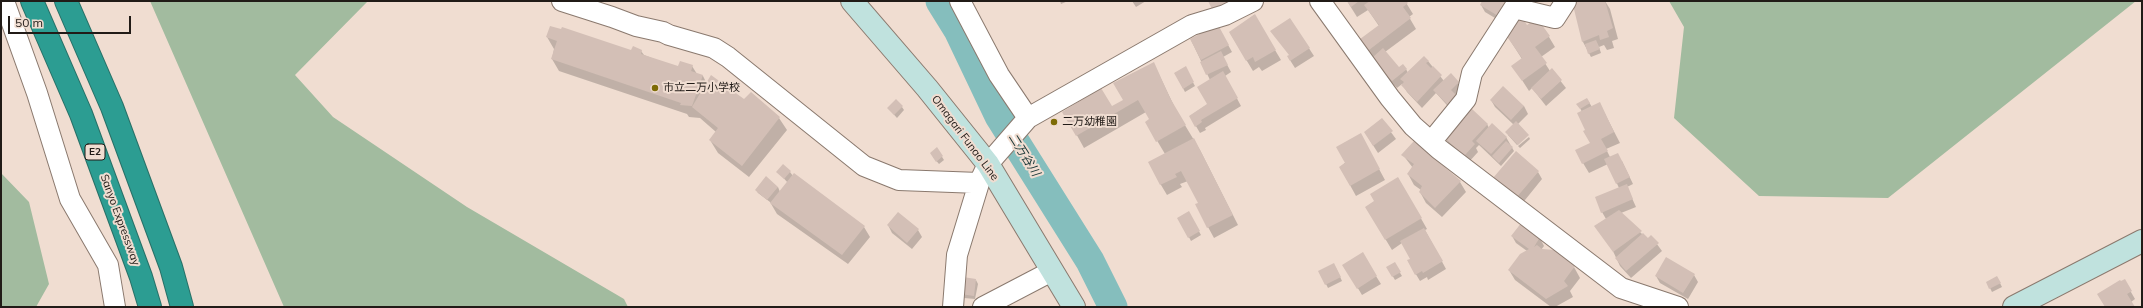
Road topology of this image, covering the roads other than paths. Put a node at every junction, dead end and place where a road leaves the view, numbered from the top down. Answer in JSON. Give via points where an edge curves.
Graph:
{"nodes":[{"id":1,"x":4,"y":1,"type":"edge"},
{"id":2,"x":32,"y":1,"type":"edge"},
{"id":3,"x":66,"y":1,"type":"edge"},
{"id":4,"x":562,"y":1,"type":"edge"},
{"id":5,"x":852,"y":1,"type":"edge"},
{"id":6,"x":960,"y":1,"type":"edge"},
{"id":7,"x":1253,"y":1,"type":"edge"},
{"id":8,"x":1320,"y":1,"type":"edge"},
{"id":9,"x":1566,"y":1,"type":"edge"},
{"id":10,"x":1028,"y":118,"type":"junction"},
{"id":11,"x":1431,"y":142,"type":"junction"},
{"id":12,"x":984,"y":174,"type":"junction"},
{"id":13,"x":2142,"y":241,"type":"edge"},
{"id":14,"x":1052,"y":271,"type":"junction"},
{"id":15,"x":2043,"y":301,"type":"edge"},
{"id":16,"x":115,"y":307,"type":"edge"},
{"id":17,"x":150,"y":307,"type":"edge"},
{"id":18,"x":182,"y":307,"type":"edge"},
{"id":19,"x":953,"y":307,"type":"edge"},
{"id":20,"x":983,"y":307,"type":"edge"},
{"id":21,"x":1074,"y":307,"type":"edge"},
{"id":22,"x":1678,"y":307,"type":"edge"},
{"id":23,"x":2014,"y":307,"type":"edge"}],
"edges":[{"from":1,"to":16,"type":"street","via":[[37,93],[70,199],[108,265]]},
{"from":2,"to":17,"type":"highway","name":"Sanyo Expressway","number":"E2","via":[[81,114]]},
{"from":3,"to":18,"type":"highway","via":[[112,107]]},
{"from":4,"to":12,"type":"street","via":[[636,26],[714,48],[864,166],[899,180]]},
{"from":5,"to":12,"type":"main road","name":"Omagari Funao Line","via":[[927,88]]},
{"from":6,"to":10,"type":"street","via":[[999,75]]},
{"from":7,"to":10,"type":"street","via":[[1225,15],[1192,25]]},
{"from":8,"to":11,"type":"street","via":[[1390,98],[1413,126]]},
{"from":9,"to":11,"type":"street","via":[[1555,18],[1514,8],[1472,73],[1466,99]]},
{"from":10,"to":12,"type":"street"},
{"from":11,"to":22,"type":"street","via":[[1621,288]]},
{"from":12,"to":14,"type":"main road","name":"Omagari Funao Line"},
{"from":12,"to":19,"type":"street","via":[[957,255]]},
{"from":13,"to":15,"type":"main road"},
{"from":14,"to":20,"type":"street"},
{"from":14,"to":21,"type":"main road","name":"Omagari Funao Line"},
{"from":15,"to":23,"type":"main road"}]}
